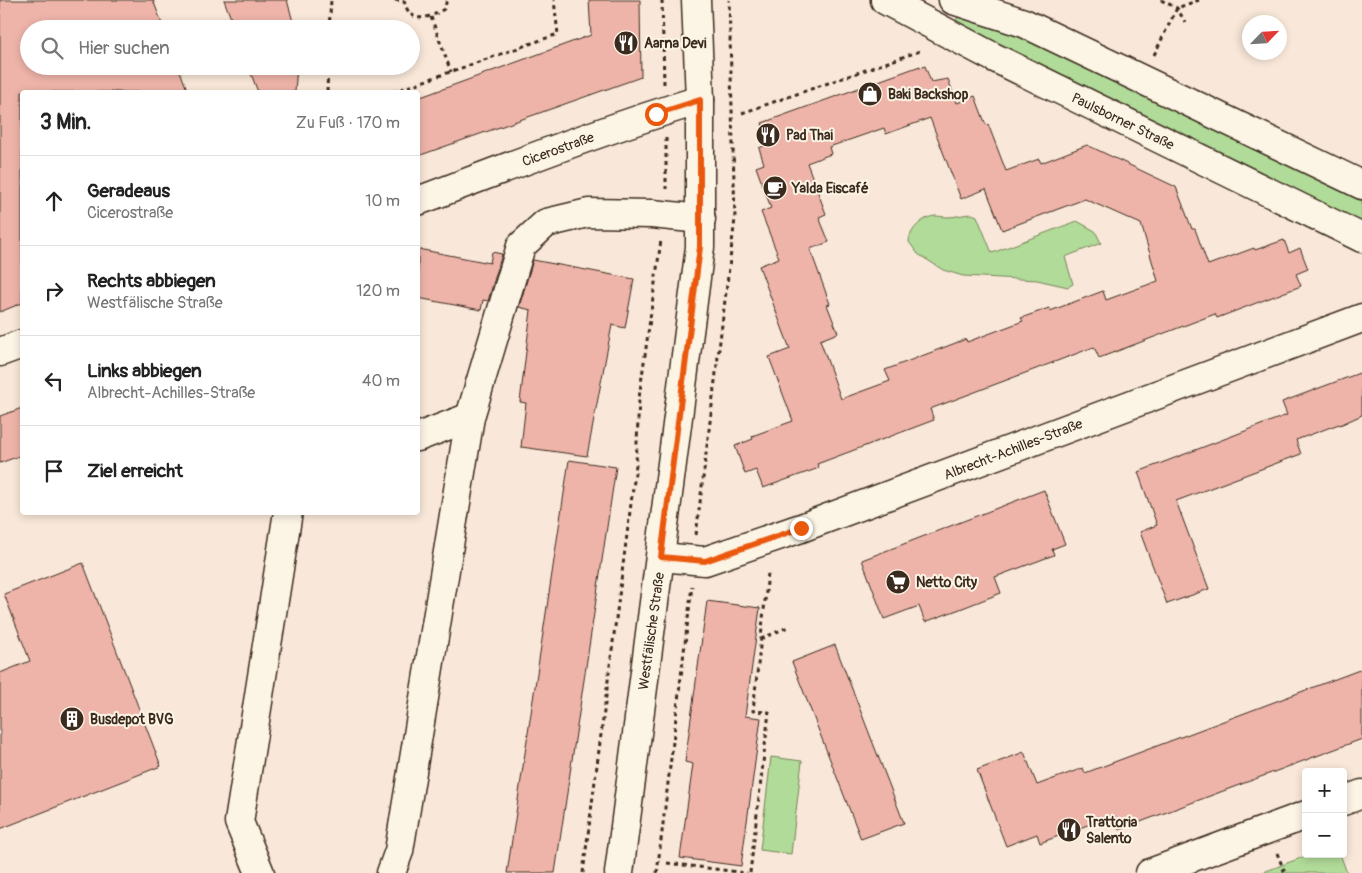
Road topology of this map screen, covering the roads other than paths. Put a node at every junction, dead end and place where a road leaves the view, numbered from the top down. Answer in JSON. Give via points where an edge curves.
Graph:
{"nodes":[{"id":1,"x":696,"y":0,"type":"edge"},
{"id":2,"x":885,"y":0,"type":"edge"},
{"id":3,"x":953,"y":0,"type":"edge"},
{"id":4,"x":700,"y":100,"type":"junction"},
{"id":5,"x":1362,"y":185,"type":"edge"},
{"id":6,"x":420,"y":199,"type":"edge"},
{"id":7,"x":701,"y":219,"type":"junction"},
{"id":8,"x":1362,"y":238,"type":"edge"},
{"id":9,"x":1362,"y":318,"type":"edge"},
{"id":10,"x":20,"y":345,"type":"edge"},
{"id":11,"x":0,"y":352,"type":"edge"},
{"id":12,"x":470,"y":417,"type":"junction"},
{"id":13,"x":420,"y":436,"type":"edge"},
{"id":14,"x":288,"y":515,"type":"edge"},
{"id":15,"x":661,"y":557,"type":"junction"},
{"id":16,"x":1362,"y":794,"type":"edge"},
{"id":17,"x":1347,"y":800,"type":"edge"},
{"id":18,"x":1302,"y":817,"type":"edge"},
{"id":19,"x":260,"y":873,"type":"edge"},
{"id":20,"x":391,"y":873,"type":"edge"},
{"id":21,"x":619,"y":873,"type":"edge"},
{"id":22,"x":1150,"y":873,"type":"edge"}],
"edges":[{"from":1,"to":4,"type":"street","name":"Westfälische Straße"},
{"from":2,"to":8,"type":"street","name":"Paulsborner Straße","via":[[993,57]]},
{"from":3,"to":5,"type":"street","via":[[1024,23]]},
{"from":4,"to":6,"type":"street","name":"Cicerostraße"},
{"from":4,"to":7,"type":"street","name":"Westfälische Straße"},
{"from":7,"to":12,"type":"street","via":[[652,214],[588,214],[546,223],[521,246]]},
{"from":7,"to":15,"type":"street","name":"Westfälische Straße"},
{"from":9,"to":15,"type":"street","name":"Albrecht-Achilles-Straße","via":[[705,561]]},
{"from":10,"to":11,"type":"street"},
{"from":12,"to":13,"type":"street"},
{"from":12,"to":20,"type":"street","via":[[399,851]]},
{"from":14,"to":19,"type":"street","via":[[240,822]]},
{"from":15,"to":21,"type":"street","name":"Westfälische Straße"},
{"from":16,"to":17,"type":"street"},
{"from":18,"to":22,"type":"street"}]}
